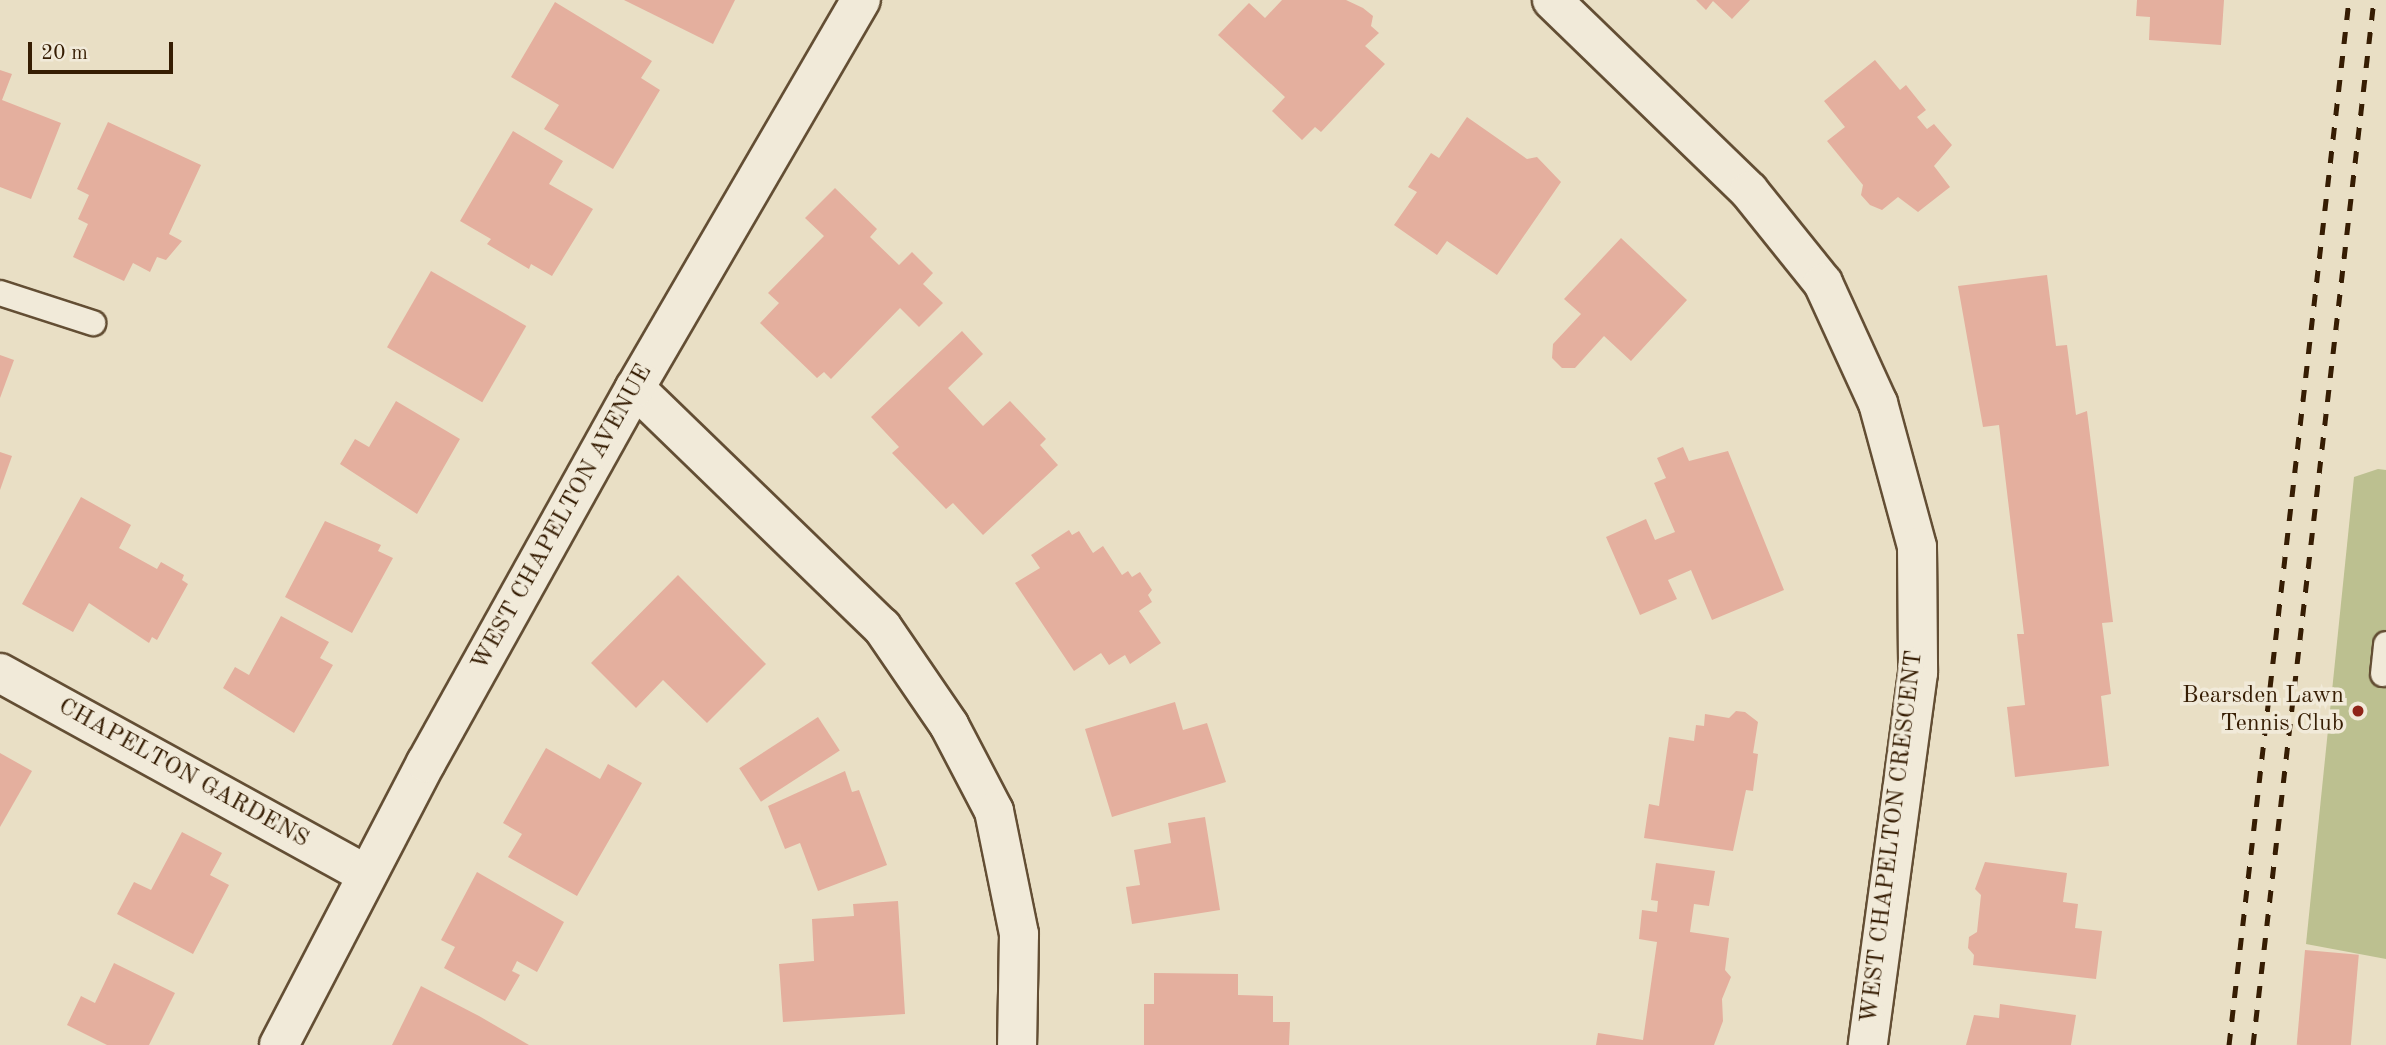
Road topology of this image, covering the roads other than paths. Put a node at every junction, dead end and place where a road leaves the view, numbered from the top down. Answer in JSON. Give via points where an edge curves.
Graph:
{"nodes":[{"id":1,"x":861,"y":0,"type":"edge"},
{"id":2,"x":1552,"y":0,"type":"edge"},
{"id":3,"x":0,"y":293,"type":"edge"},
{"id":4,"x":93,"y":323,"type":"dead end"},
{"id":5,"x":635,"y":388,"type":"junction"},
{"id":6,"x":2386,"y":644,"type":"edge"},
{"id":7,"x":0,"y":673,"type":"edge"},
{"id":8,"x":2383,"y":674,"type":"dead end"},
{"id":9,"x":365,"y":874,"type":"junction"},
{"id":10,"x":279,"y":1045,"type":"edge"},
{"id":11,"x":1017,"y":1045,"type":"edge"},
{"id":12,"x":1868,"y":1045,"type":"edge"}],
"edges":[{"from":1,"to":5,"type":"street","name":"WEST CHAPELTON AVENUE"},
{"from":2,"to":12,"type":"street","name":"WEST CHAPELTON CRESCENT","via":[[1749,191],[1823,283],[1878,403],[1917,547],[1918,673]]},
{"from":3,"to":4,"type":"lane"},
{"from":5,"to":9,"type":"street","name":"WEST CHAPELTON AVENUE"},
{"from":5,"to":11,"type":"street","via":[[882,627],[949,724],[994,810],[1019,934]]},
{"from":6,"to":8,"type":"lane"},
{"from":7,"to":9,"type":"street","name":"CHAPELTON GARDENS"},
{"from":9,"to":10,"type":"street","name":"WEST CHAPELTON AVENUE"}]}
